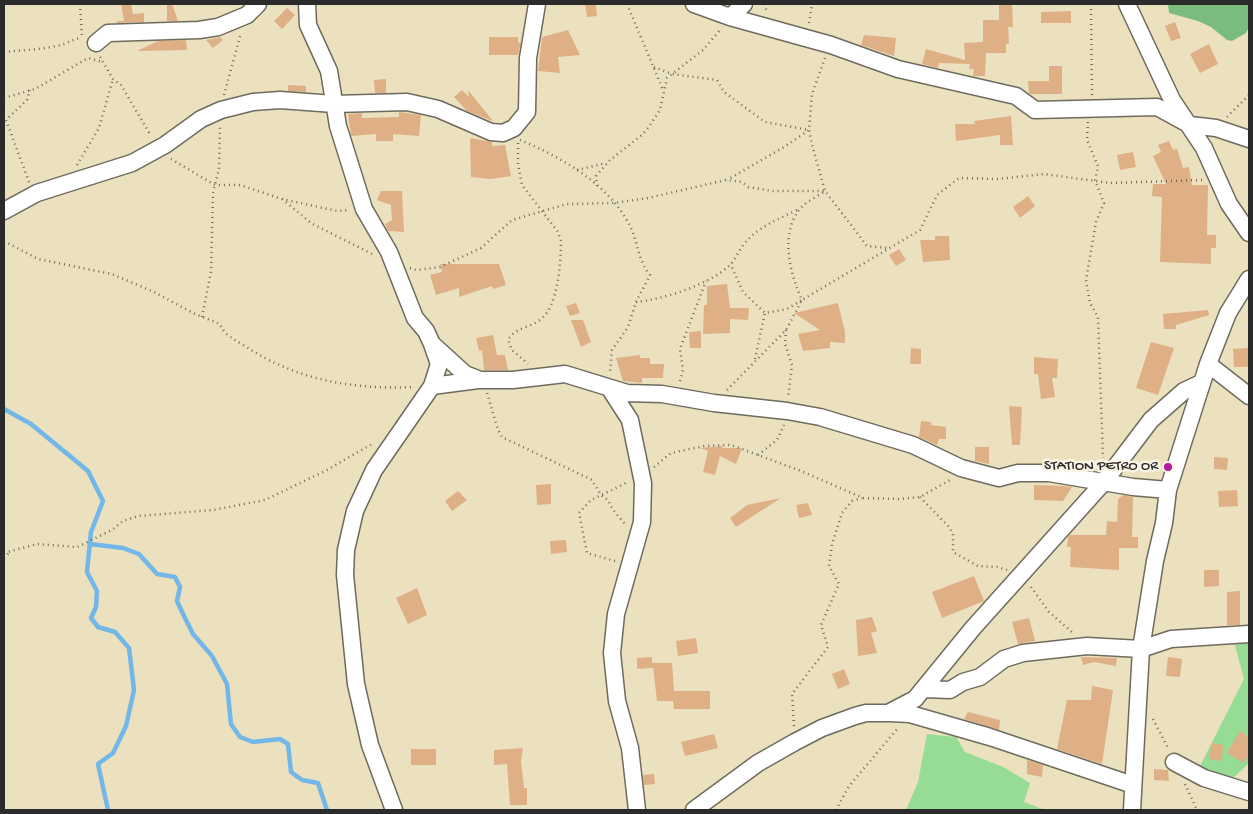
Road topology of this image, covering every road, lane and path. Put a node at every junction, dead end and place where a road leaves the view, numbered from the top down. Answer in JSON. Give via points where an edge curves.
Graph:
{"nodes":[{"id":1,"x":307,"y":4,"type":"edge"},
{"id":2,"x":537,"y":4,"type":"edge"},
{"id":3,"x":627,"y":4,"type":"edge"},
{"id":4,"x":694,"y":4,"type":"edge"},
{"id":5,"x":744,"y":4,"type":"edge"},
{"id":6,"x":1091,"y":4,"type":"edge"},
{"id":7,"x":1127,"y":4,"type":"edge"},
{"id":8,"x":252,"y":9,"type":"edge"},
{"id":9,"x":730,"y":17,"type":"junction"},
{"id":10,"x":89,"y":40,"type":"joint"},
{"id":11,"x":831,"y":45,"type":"junction"},
{"id":12,"x":4,"y":52,"type":"edge"},
{"id":13,"x":102,"y":62,"type":"dead end"},
{"id":14,"x":654,"y":67,"type":"junction"},
{"id":15,"x":672,"y":74,"type":"junction"},
{"id":16,"x":114,"y":79,"type":"dead end"},
{"id":17,"x":30,"y":90,"type":"junction"},
{"id":18,"x":664,"y":92,"type":"junction"},
{"id":19,"x":1249,"y":95,"type":"edge"},
{"id":20,"x":4,"y":98,"type":"edge"},
{"id":21,"x":334,"y":104,"type":"junction"},
{"id":22,"x":1090,"y":108,"type":"junction"},
{"id":23,"x":221,"y":110,"type":"junction"},
{"id":24,"x":1190,"y":124,"type":"junction"},
{"id":25,"x":1216,"y":128,"type":"junction"},
{"id":26,"x":809,"y":130,"type":"junction"},
{"id":27,"x":1249,"y":139,"type":"edge"},
{"id":28,"x":607,"y":163,"type":"junction"},
{"id":29,"x":576,"y":170,"type":"junction"},
{"id":30,"x":726,"y":180,"type":"junction"},
{"id":31,"x":1094,"y":180,"type":"junction"},
{"id":32,"x":1218,"y":183,"type":"junction"},
{"id":33,"x":65,"y":184,"type":"junction"},
{"id":34,"x":597,"y":187,"type":"junction"},
{"id":35,"x":825,"y":191,"type":"junction"},
{"id":36,"x":38,"y":193,"type":"junction"},
{"id":37,"x":282,"y":199,"type":"dead end"},
{"id":38,"x":614,"y":203,"type":"junction"},
{"id":39,"x":800,"y":208,"type":"junction"},
{"id":40,"x":542,"y":210,"type":"junction"},
{"id":41,"x":4,"y":211,"type":"edge"},
{"id":42,"x":1249,"y":233,"type":"edge"},
{"id":43,"x":4,"y":241,"type":"edge"},
{"id":44,"x":889,"y":249,"type":"junction"},
{"id":45,"x":394,"y":264,"type":"junction"},
{"id":46,"x":731,"y":265,"type":"junction"},
{"id":47,"x":1249,"y":279,"type":"edge"},
{"id":48,"x":706,"y":281,"type":"junction"},
{"id":49,"x":802,"y":300,"type":"junction"},
{"id":50,"x":636,"y":302,"type":"junction"},
{"id":51,"x":765,"y":313,"type":"junction"},
{"id":52,"x":202,"y":317,"type":"junction"},
{"id":53,"x":432,"y":344,"type":"junction"},
{"id":54,"x":755,"y":361,"type":"junction"},
{"id":55,"x":1208,"y":364,"type":"junction"},
{"id":56,"x":542,"y":376,"type":"junction"},
{"id":57,"x":480,"y":380,"type":"junction"},
{"id":58,"x":1202,"y":383,"type":"junction"},
{"id":59,"x":432,"y":386,"type":"junction"},
{"id":60,"x":610,"y":389,"type":"junction"},
{"id":61,"x":676,"y":396,"type":"junction"},
{"id":62,"x":1249,"y":396,"type":"edge"},
{"id":63,"x":714,"y":403,"type":"junction"},
{"id":64,"x":380,"y":439,"type":"dead end"},
{"id":65,"x":642,"y":476,"type":"junction"},
{"id":66,"x":956,"y":480,"type":"dead end"},
{"id":67,"x":1104,"y":482,"type":"junction"},
{"id":68,"x":1168,"y":490,"type":"junction"},
{"id":69,"x":601,"y":495,"type":"junction"},
{"id":70,"x":920,"y":497,"type":"junction"},
{"id":71,"x":863,"y":498,"type":"junction"},
{"id":72,"x":637,"y":538,"type":"junction"},
{"id":73,"x":14,"y":549,"type":"junction"},
{"id":74,"x":4,"y":553,"type":"edge"},
{"id":75,"x":4,"y":558,"type":"edge"},
{"id":76,"x":630,"y":564,"type":"junction"},
{"id":77,"x":1021,"y":573,"type":"junction"},
{"id":78,"x":1249,"y":634,"type":"edge"},
{"id":79,"x":1088,"y":646,"type":"junction"},
{"id":80,"x":1140,"y":649,"type":"junction"},
{"id":81,"x":925,"y":689,"type":"junction"},
{"id":82,"x":888,"y":713,"type":"junction"},
{"id":83,"x":910,"y":714,"type":"junction"},
{"id":84,"x":795,"y":742,"type":"junction"},
{"id":85,"x":1174,"y":762,"type":"dead end"},
{"id":86,"x":1132,"y":785,"type":"junction"},
{"id":87,"x":1249,"y":792,"type":"edge"},
{"id":88,"x":394,"y":810,"type":"edge"},
{"id":89,"x":637,"y":810,"type":"edge"},
{"id":90,"x":694,"y":810,"type":"edge"},
{"id":91,"x":836,"y":810,"type":"edge"},
{"id":92,"x":1132,"y":810,"type":"edge"}],
"edges":[{"from":1,"to":21,"type":"street","via":[[308,25],[327,65]]},
{"from":2,"to":21,"type":"street","via":[[528,58],[527,112],[514,128],[502,133],[491,132],[438,109],[407,102]]},
{"from":3,"to":14,"type":"path"},
{"from":4,"to":9,"type":"street"},
{"from":5,"to":9,"type":"street"},
{"from":6,"to":22,"type":"path"},
{"from":7,"to":24,"type":"street","via":[[1172,100]]},
{"from":8,"to":10,"type":"street","via":[[218,27],[108,33]]},
{"from":8,"to":23,"type":"path"},
{"from":9,"to":11,"type":"street"},
{"from":9,"to":15,"type":"path","via":[[703,50]]},
{"from":10,"to":12,"type":"path","via":[[71,39],[55,47]]},
{"from":11,"to":22,"type":"street","via":[[898,69],[1016,96],[1035,110]]},
{"from":11,"to":26,"type":"path","via":[[812,94]]},
{"from":13,"to":17,"type":"path","via":[[88,58]]},
{"from":14,"to":15,"type":"path"},
{"from":14,"to":18,"type":"path"},
{"from":15,"to":18,"type":"path","via":[[667,78]]},
{"from":15,"to":26,"type":"path","via":[[717,80],[724,92],[765,122]]},
{"from":16,"to":33,"type":"path","via":[[99,128]]},
{"from":17,"to":20,"type":"path"},
{"from":17,"to":36,"type":"path","via":[[27,100],[6,120],[24,171]]},
{"from":18,"to":28,"type":"path","via":[[660,110],[642,135]]},
{"from":19,"to":25,"type":"path"},
{"from":21,"to":23,"type":"street","via":[[280,100]]},
{"from":21,"to":45,"type":"street","via":[[350,173],[364,209]]},
{"from":22,"to":24,"type":"street","via":[[1157,106]]},
{"from":22,"to":31,"type":"path","via":[[1088,140],[1098,166]]},
{"from":23,"to":33,"type":"street","via":[[201,119],[165,145],[132,163]]},
{"from":23,"to":52,"type":"path","via":[[219,170],[213,193],[211,272]]},
{"from":24,"to":25,"type":"street"},
{"from":24,"to":32,"type":"street"},
{"from":25,"to":27,"type":"street"},
{"from":26,"to":30,"type":"path"},
{"from":26,"to":35,"type":"path"},
{"from":28,"to":29,"type":"path"},
{"from":28,"to":34,"type":"path","via":[[596,176]]},
{"from":29,"to":34,"type":"path"},
{"from":29,"to":40,"type":"path","via":[[551,153],[518,139],[522,185]]},
{"from":30,"to":35,"type":"path","via":[[742,182],[748,188],[773,191]]},
{"from":30,"to":38,"type":"path"},
{"from":31,"to":32,"type":"path","via":[[1110,183],[1197,179]]},
{"from":31,"to":44,"type":"path","via":[[1044,174],[998,179],[959,178],[937,195],[920,230]]},
{"from":31,"to":67,"type":"path","via":[[1104,203],[1096,222],[1086,280],[1090,303],[1098,317]]},
{"from":32,"to":42,"type":"street"},
{"from":33,"to":36,"type":"street"},
{"from":34,"to":38,"type":"path"},
{"from":35,"to":39,"type":"path"},
{"from":35,"to":44,"type":"path","via":[[867,246]]},
{"from":36,"to":41,"type":"street"},
{"from":37,"to":45,"type":"path","via":[[311,223]]},
{"from":38,"to":40,"type":"path","via":[[567,204]]},
{"from":38,"to":50,"type":"path","via":[[630,225],[643,267],[650,275]]},
{"from":39,"to":46,"type":"path","via":[[762,227],[745,243]]},
{"from":39,"to":49,"type":"path","via":[[792,221],[788,243],[793,282]]},
{"from":40,"to":45,"type":"path","via":[[512,220],[481,248],[440,267],[416,270]]},
{"from":40,"to":56,"type":"path","via":[[562,241],[554,298],[544,317],[513,332],[508,340],[512,350]]},
{"from":43,"to":52,"type":"path","via":[[38,260],[112,274]]},
{"from":44,"to":49,"type":"path"},
{"from":45,"to":53,"type":"street","via":[[415,318]]},
{"from":46,"to":48,"type":"path"},
{"from":46,"to":51,"type":"path","via":[[744,292]]},
{"from":47,"to":55,"type":"street","via":[[1228,313]]},
{"from":48,"to":50,"type":"path"},
{"from":48,"to":61,"type":"path","via":[[680,349],[683,370]]},
{"from":49,"to":51,"type":"path","via":[[787,309]]},
{"from":49,"to":54,"type":"path","via":[[786,330]]},
{"from":50,"to":60,"type":"path","via":[[628,327],[612,350]]},
{"from":51,"to":54,"type":"path"},
{"from":52,"to":59,"type":"path","via":[[220,324],[223,332],[264,358],[301,375],[380,388]]},
{"from":53,"to":57,"type":"street","via":[[462,371]]},
{"from":53,"to":59,"type":"street","via":[[439,364]]},
{"from":54,"to":63,"type":"path"},
{"from":55,"to":58,"type":"street"},
{"from":55,"to":62,"type":"street"},
{"from":56,"to":57,"type":"street"},
{"from":56,"to":60,"type":"street","via":[[565,374]]},
{"from":57,"to":59,"type":"street"},
{"from":57,"to":69,"type":"path","via":[[502,437],[592,480]]},
{"from":58,"to":67,"type":"street","via":[[1184,391],[1151,420]]},
{"from":58,"to":68,"type":"street"},
{"from":59,"to":88,"type":"street","via":[[374,470],[355,511],[346,550],[345,576],[356,684],[370,745]]},
{"from":60,"to":61,"type":"street"},
{"from":60,"to":65,"type":"street","via":[[630,420]]},
{"from":61,"to":63,"type":"street"},
{"from":63,"to":67,"type":"street","via":[[787,411],[846,424],[913,444],[961,468],[999,478],[1018,473],[1049,474]]},
{"from":64,"to":73,"type":"path","via":[[265,500],[213,510],[138,516],[77,547],[37,544]]},
{"from":65,"to":69,"type":"path"},
{"from":65,"to":71,"type":"path","via":[[671,453],[730,444]]},
{"from":65,"to":72,"type":"street","via":[[642,522]]},
{"from":66,"to":70,"type":"path","via":[[948,481]]},
{"from":67,"to":68,"type":"street"},
{"from":67,"to":77,"type":"street"},
{"from":68,"to":80,"type":"street"},
{"from":69,"to":72,"type":"path"},
{"from":69,"to":76,"type":"path","via":[[579,513],[586,553]]},
{"from":70,"to":71,"type":"path"},
{"from":70,"to":77,"type":"path","via":[[950,528],[954,535],[954,552],[978,566]]},
{"from":71,"to":84,"type":"path","via":[[852,502],[842,513],[832,544],[829,566],[839,584],[821,625],[828,647],[792,694]]},
{"from":72,"to":76,"type":"street"},
{"from":73,"to":74,"type":"path"},
{"from":73,"to":75,"type":"path"},
{"from":76,"to":89,"type":"street","via":[[616,614],[612,653],[617,701],[630,748]]},
{"from":77,"to":79,"type":"path","via":[[1049,612]]},
{"from":77,"to":81,"type":"street"},
{"from":78,"to":80,"type":"street","via":[[1171,639]]},
{"from":79,"to":80,"type":"street"},
{"from":79,"to":81,"type":"street","via":[[1004,659],[980,677],[950,690]]},
{"from":80,"to":86,"type":"street"},
{"from":81,"to":82,"type":"street","via":[[915,699]]},
{"from":82,"to":83,"type":"street"},
{"from":82,"to":84,"type":"street","via":[[855,716]]},
{"from":83,"to":86,"type":"street","via":[[990,736]]},
{"from":83,"to":91,"type":"path","via":[[849,786]]},
{"from":84,"to":90,"type":"street","via":[[758,763]]},
{"from":85,"to":87,"type":"street","via":[[1204,778]]},
{"from":86,"to":92,"type":"street"}]}
